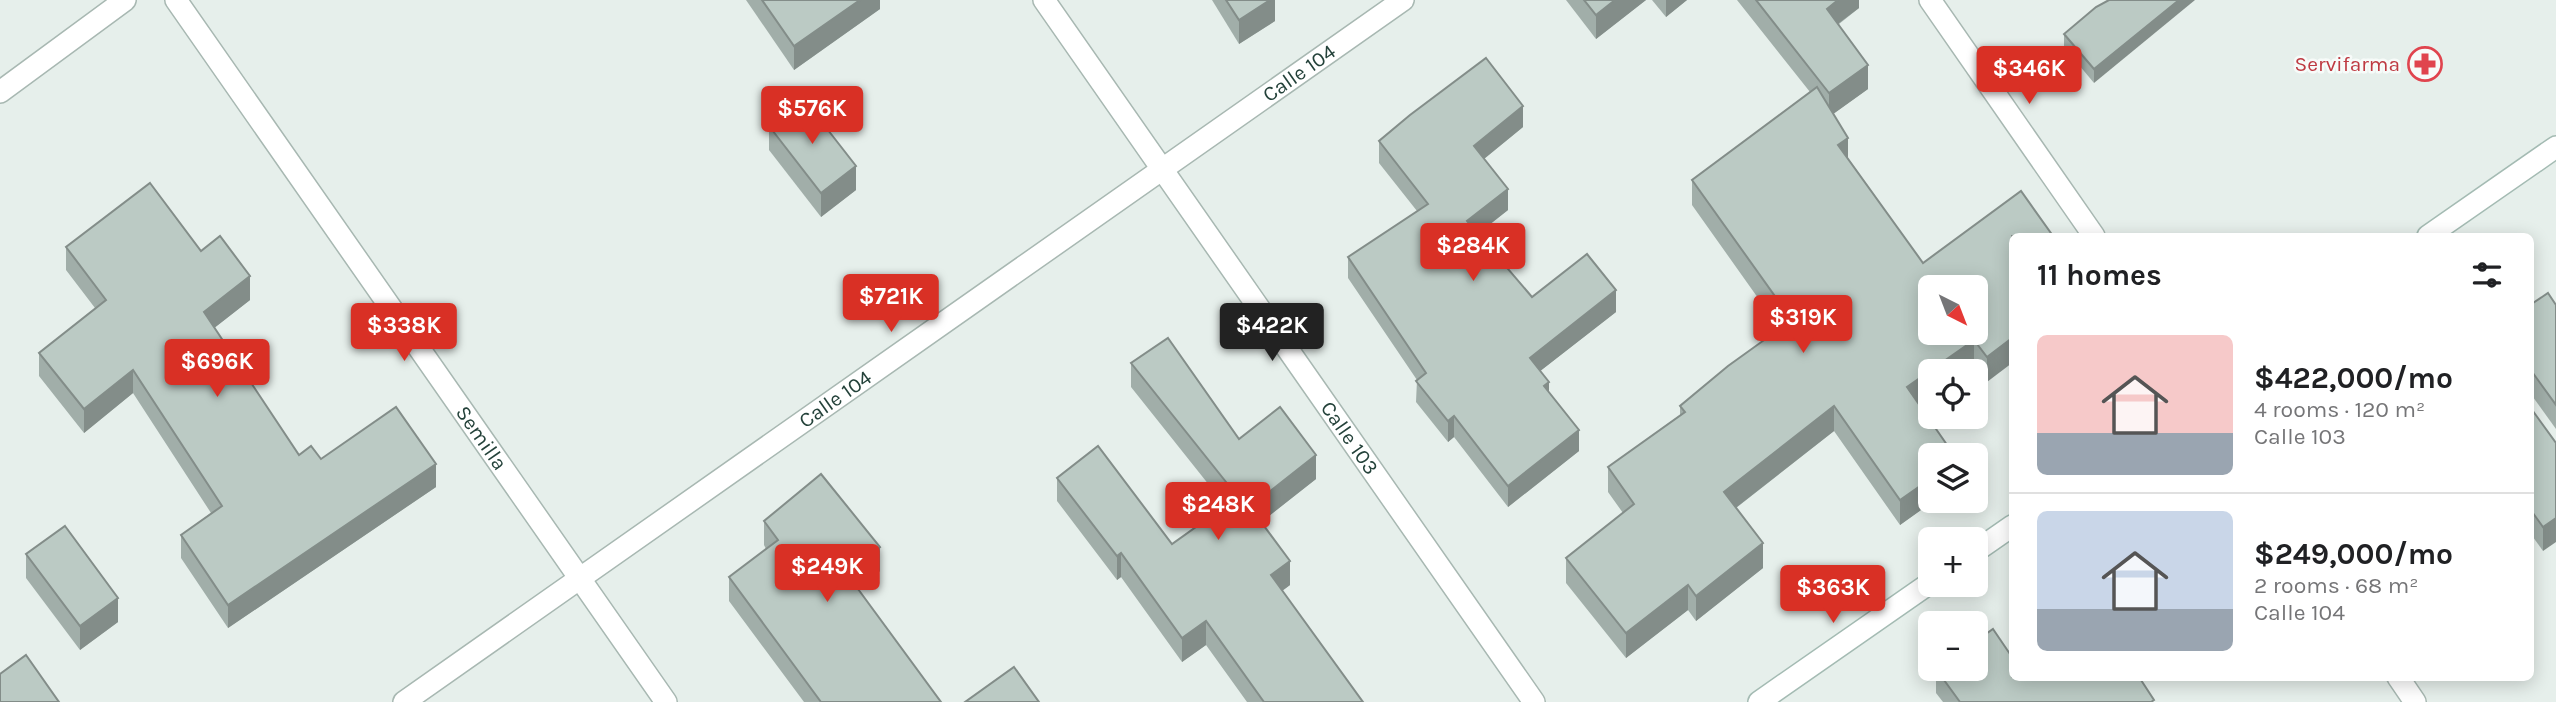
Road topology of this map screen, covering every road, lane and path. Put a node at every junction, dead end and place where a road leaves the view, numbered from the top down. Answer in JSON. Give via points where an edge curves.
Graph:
{"nodes":[{"id":1,"x":125,"y":0,"type":"edge"},
{"id":2,"x":176,"y":0,"type":"edge"},
{"id":3,"x":1044,"y":0,"type":"edge"},
{"id":4,"x":1403,"y":0,"type":"edge"},
{"id":5,"x":1930,"y":0,"type":"edge"},
{"id":6,"x":0,"y":92,"type":"edge"},
{"id":7,"x":2556,"y":147,"type":"edge"},
{"id":8,"x":1162,"y":169,"type":"junction"},
{"id":9,"x":2092,"y":233,"type":"edge"},
{"id":10,"x":2432,"y":233,"type":"edge"},
{"id":11,"x":2009,"y":528,"type":"edge"},
{"id":12,"x":1988,"y":543,"type":"edge"},
{"id":13,"x":580,"y":578,"type":"junction"},
{"id":14,"x":1918,"y":591,"type":"edge"},
{"id":15,"x":2401,"y":681,"type":"edge"},
{"id":16,"x":404,"y":702,"type":"edge"},
{"id":17,"x":666,"y":702,"type":"edge"},
{"id":18,"x":1534,"y":702,"type":"edge"},
{"id":19,"x":1759,"y":702,"type":"edge"},
{"id":20,"x":2415,"y":702,"type":"edge"}],
"edges":[{"from":1,"to":6,"type":"street"},
{"from":2,"to":13,"type":"street","name":"Semilla"},
{"from":3,"to":8,"type":"street","name":"Calle 103"},
{"from":4,"to":8,"type":"street","name":"Calle 104"},
{"from":5,"to":9,"type":"street"},
{"from":7,"to":10,"type":"street"},
{"from":8,"to":13,"type":"street","name":"Calle 104"},
{"from":8,"to":18,"type":"street","name":"Calle 103"},
{"from":11,"to":12,"type":"street"},
{"from":13,"to":16,"type":"street","name":"Calle 104"},
{"from":13,"to":17,"type":"street","name":"Semilla"},
{"from":14,"to":19,"type":"street"},
{"from":15,"to":20,"type":"street"}]}
